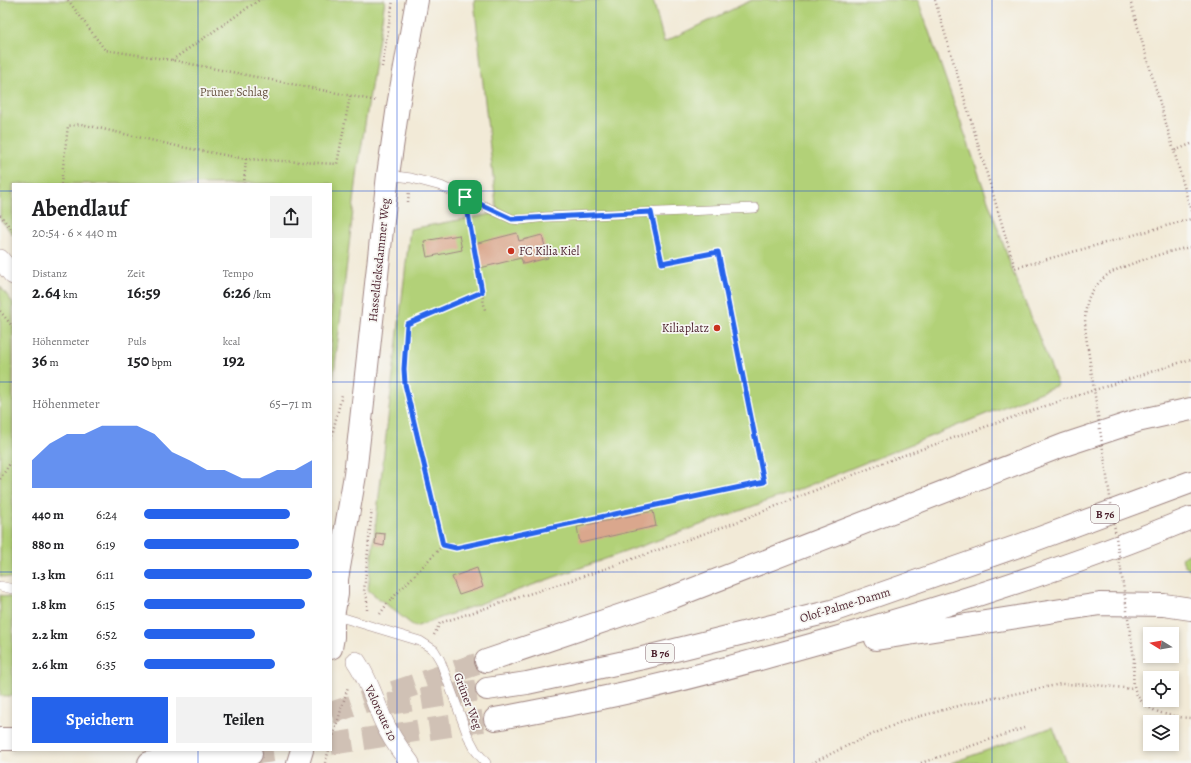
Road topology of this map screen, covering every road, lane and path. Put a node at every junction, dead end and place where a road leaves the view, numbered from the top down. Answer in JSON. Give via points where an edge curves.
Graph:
{"nodes":[{"id":1,"x":68,"y":0,"type":"edge"},
{"id":2,"x":259,"y":0,"type":"edge"},
{"id":3,"x":393,"y":0,"type":"edge"},
{"id":4,"x":417,"y":0,"type":"edge"},
{"id":5,"x":935,"y":0,"type":"edge"},
{"id":6,"x":1130,"y":0,"type":"edge"},
{"id":7,"x":171,"y":60,"type":"junction"},
{"id":8,"x":382,"y":70,"type":"dead end"},
{"id":9,"x":350,"y":96,"type":"junction"},
{"id":10,"x":377,"y":101,"type":"dead end"},
{"id":11,"x":1191,"y":144,"type":"edge"},
{"id":12,"x":1174,"y":151,"type":"junction"},
{"id":13,"x":246,"y":159,"type":"junction"},
{"id":14,"x":388,"y":175,"type":"junction"},
{"id":15,"x":62,"y":183,"type":"edge"},
{"id":16,"x":244,"y":183,"type":"edge"},
{"id":17,"x":465,"y":197,"type":"junction"},
{"id":18,"x":755,"y":208,"type":"dead end"},
{"id":19,"x":1191,"y":211,"type":"edge"},
{"id":20,"x":651,"y":212,"type":"junction"},
{"id":21,"x":0,"y":215,"type":"edge"},
{"id":22,"x":1191,"y":219,"type":"edge"},
{"id":23,"x":12,"y":230,"type":"edge"},
{"id":24,"x":1191,"y":247,"type":"edge"},
{"id":25,"x":0,"y":259,"type":"edge"},
{"id":26,"x":12,"y":274,"type":"edge"},
{"id":27,"x":482,"y":292,"type":"junction"},
{"id":28,"x":485,"y":310,"type":"dead end"},
{"id":29,"x":0,"y":311,"type":"edge"},
{"id":30,"x":12,"y":326,"type":"edge"},
{"id":31,"x":1191,"y":359,"type":"edge"},
{"id":32,"x":1191,"y":409,"type":"edge"},
{"id":33,"x":336,"y":417,"type":"dead end"},
{"id":34,"x":332,"y":435,"type":"edge"},
{"id":35,"x":12,"y":461,"type":"edge"},
{"id":36,"x":0,"y":479,"type":"edge"},
{"id":37,"x":1191,"y":482,"type":"edge"},
{"id":38,"x":1191,"y":518,"type":"edge"},
{"id":39,"x":443,"y":545,"type":"junction"},
{"id":40,"x":0,"y":586,"type":"edge"},
{"id":41,"x":12,"y":589,"type":"edge"},
{"id":42,"x":1191,"y":609,"type":"edge"},
{"id":43,"x":332,"y":618,"type":"edge"},
{"id":44,"x":374,"y":627,"type":"junction"},
{"id":45,"x":332,"y":642,"type":"edge"},
{"id":46,"x":428,"y":646,"type":"junction"},
{"id":47,"x":774,"y":655,"type":"junction"},
{"id":48,"x":356,"y":661,"type":"joint"},
{"id":49,"x":486,"y":661,"type":"tunnel mouth"},
{"id":50,"x":1134,"y":688,"type":"junction"},
{"id":51,"x":487,"y":689,"type":"tunnel mouth"},
{"id":52,"x":1191,"y":718,"type":"edge"},
{"id":53,"x":495,"y":719,"type":"tunnel mouth"},
{"id":54,"x":1024,"y":728,"type":"dead end"},
{"id":55,"x":0,"y":739,"type":"edge"},
{"id":56,"x":12,"y":739,"type":"edge"},
{"id":57,"x":332,"y":740,"type":"edge"},
{"id":58,"x":302,"y":751,"type":"edge"},
{"id":59,"x":329,"y":751,"type":"edge"},
{"id":60,"x":251,"y":754,"type":"dead end"},
{"id":61,"x":149,"y":763,"type":"edge"},
{"id":62,"x":298,"y":763,"type":"edge"},
{"id":63,"x":325,"y":763,"type":"edge"},
{"id":64,"x":410,"y":763,"type":"edge"},
{"id":65,"x":486,"y":763,"type":"edge"},
{"id":66,"x":812,"y":763,"type":"edge"},
{"id":67,"x":921,"y":763,"type":"edge"}],
"edges":[{"from":1,"to":7,"type":"path","via":[[105,50]]},
{"from":2,"to":7,"type":"path"},
{"from":3,"to":8,"type":"path"},
{"from":4,"to":14,"type":"main road","name":"Hasseldieksdammer Weg"},
{"from":5,"to":22,"type":"path","via":[[1014,268]]},
{"from":6,"to":12,"type":"path"},
{"from":7,"to":9,"type":"path"},
{"from":9,"to":10,"type":"path"},
{"from":9,"to":13,"type":"path","via":[[337,164]]},
{"from":11,"to":12,"type":"path"},
{"from":12,"to":19,"type":"path"},
{"from":13,"to":15,"type":"path","via":[[81,124],[68,126]]},
{"from":13,"to":16,"type":"path"},
{"from":14,"to":17,"type":"lane","via":[[441,186]]},
{"from":14,"to":43,"type":"main road","name":"Hasseldieksdammer Weg","via":[[361,424]]},
{"from":17,"to":20,"type":"lane","via":[[512,219]]},
{"from":17,"to":27,"type":"path"},
{"from":18,"to":20,"type":"lane"},
{"from":20,"to":39,"type":"path","via":[[662,263],[718,252],[764,482],[456,548]]},
{"from":21,"to":23,"type":"path"},
{"from":24,"to":50,"type":"path","bridge":true,"via":[[1140,260],[1111,272],[1098,284],[1086,307],[1088,349],[1134,658]]},
{"from":25,"to":26,"type":"street"},
{"from":27,"to":28,"type":"path"},
{"from":27,"to":39,"type":"path","via":[[407,324],[405,384]]},
{"from":29,"to":30,"type":"path"},
{"from":31,"to":46,"type":"path","via":[[1051,404],[900,457],[734,523],[440,623]]},
{"from":32,"to":49,"type":"main road","via":[[1137,421],[1064,445],[663,601]]},
{"from":33,"to":34,"type":"path"},
{"from":35,"to":36,"type":"path"},
{"from":37,"to":51,"type":"main road","name":"Olof-Palme-Damm","number":"B 76","via":[[832,611],[643,658]]},
{"from":38,"to":47,"type":"main road","via":[[1032,577],[909,617]]},
{"from":39,"to":44,"type":"path","via":[[387,604]]},
{"from":40,"to":41,"type":"lane"},
{"from":42,"to":47,"type":"main road","via":[[1164,605],[1100,604]]},
{"from":43,"to":44,"type":"lane"},
{"from":43,"to":45,"type":"main road","name":"Hasseldieksdammer Weg"},
{"from":44,"to":46,"type":"lane","via":[[407,636]]},
{"from":46,"to":65,"type":"lane","name":"Grüner Weg","via":[[438,655],[468,736]]},
{"from":47,"to":53,"type":"main road","via":[[638,690]]},
{"from":48,"to":57,"type":"path"},
{"from":48,"to":64,"type":"street","name":"Veloroute 10","via":[[389,732]]},
{"from":50,"to":52,"type":"path","via":[[1139,699],[1154,710]]},
{"from":50,"to":66,"type":"path","via":[[1061,684],[966,704],[906,720]]},
{"from":54,"to":67,"type":"path"},
{"from":55,"to":56,"type":"main road"},
{"from":58,"to":62,"type":"main road"},
{"from":59,"to":63,"type":"path"},
{"from":60,"to":61,"type":"main road"}]}
